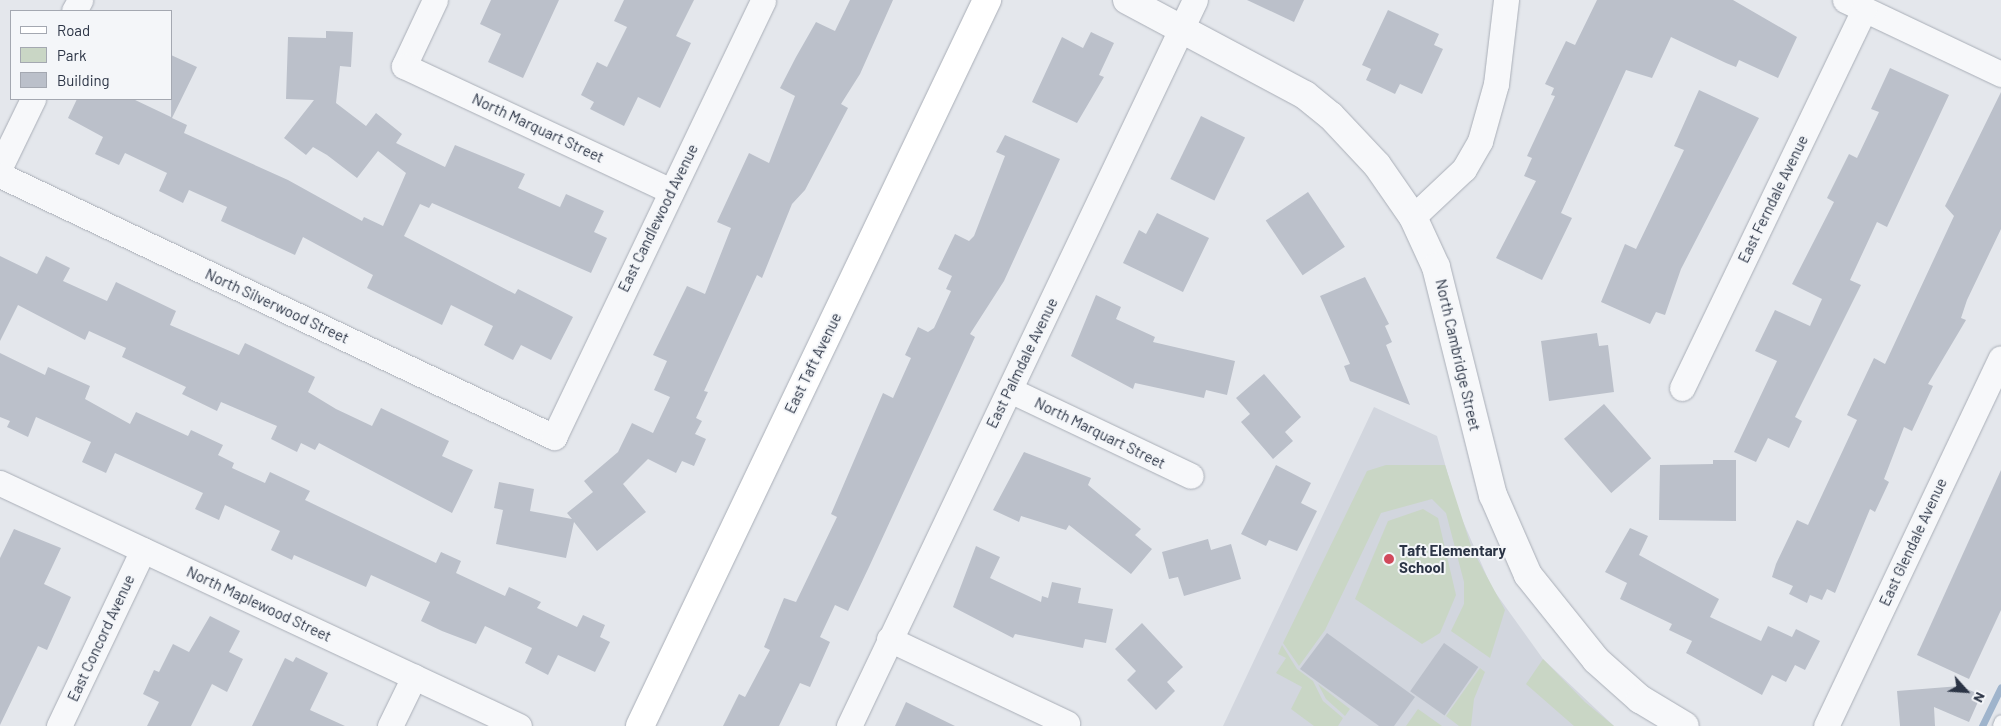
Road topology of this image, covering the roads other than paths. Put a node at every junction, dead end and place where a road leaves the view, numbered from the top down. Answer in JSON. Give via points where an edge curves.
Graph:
{"nodes":[{"id":1,"x":435,"y":0,"type":"edge"},
{"id":2,"x":763,"y":0,"type":"edge"},
{"id":3,"x":987,"y":0,"type":"edge"},
{"id":4,"x":1127,"y":0,"type":"edge"},
{"id":5,"x":1195,"y":0,"type":"edge"},
{"id":6,"x":1506,"y":0,"type":"edge"},
{"id":7,"x":1854,"y":5,"type":"edge"},
{"id":8,"x":1183,"y":27,"type":"junction"},
{"id":9,"x":2001,"y":74,"type":"edge"},
{"id":10,"x":32,"y":100,"type":"edge"},
{"id":11,"x":0,"y":167,"type":"edge"},
{"id":12,"x":0,"y":175,"type":"edge"},
{"id":13,"x":671,"y":191,"type":"junction"},
{"id":14,"x":1412,"y":217,"type":"junction"},
{"id":15,"x":2001,"y":358,"type":"edge"},
{"id":16,"x":1682,"y":388,"type":"dead end"},
{"id":17,"x":1010,"y":390,"type":"junction"},
{"id":18,"x":554,"y":437,"type":"joint"},
{"id":19,"x":1191,"y":476,"type":"dead end"},
{"id":20,"x":0,"y":483,"type":"edge"},
{"id":21,"x":143,"y":550,"type":"junction"},
{"id":22,"x":888,"y":639,"type":"junction"},
{"id":23,"x":414,"y":677,"type":"junction"},
{"id":24,"x":2001,"y":721,"type":"edge"},
{"id":25,"x":1067,"y":723,"type":"dead end"},
{"id":26,"x":60,"y":726,"type":"edge"},
{"id":27,"x":390,"y":726,"type":"edge"},
{"id":28,"x":518,"y":726,"type":"edge"},
{"id":29,"x":640,"y":726,"type":"edge"},
{"id":30,"x":849,"y":726,"type":"edge"},
{"id":31,"x":1685,"y":726,"type":"edge"},
{"id":32,"x":1826,"y":726,"type":"edge"},
{"id":33,"x":1999,"y":726,"type":"edge"}],
"edges":[{"from":1,"to":13,"type":"street","name":"North Marquart Street","via":[[404,66]]},
{"from":2,"to":13,"type":"street","name":"East Candlewood Avenue"},
{"from":3,"to":29,"type":"main road","name":"East Taft Avenue"},
{"from":4,"to":8,"type":"street","name":"North Cambridge Street"},
{"from":5,"to":8,"type":"street","name":"East Palmdale Avenue"},
{"from":6,"to":14,"type":"street","via":[[1496,84],[1480,141],[1464,169]]},
{"from":7,"to":9,"type":"street"},
{"from":7,"to":16,"type":"street","name":"East Ferndale Avenue"},
{"from":8,"to":14,"type":"street","name":"North Cambridge Street","via":[[1282,80],[1331,116],[1377,166]]},
{"from":8,"to":17,"type":"street","name":"East Palmdale Avenue"},
{"from":10,"to":11,"type":"street"},
{"from":12,"to":18,"type":"street","name":"North Silverwood Street"},
{"from":13,"to":18,"type":"street","name":"East Candlewood Avenue"},
{"from":14,"to":31,"type":"street","name":"North Cambridge Street","via":[[1447,302],[1493,495],[1528,575],[1596,660],[1640,698]]},
{"from":15,"to":32,"type":"street","name":"East Glendale Avenue"},
{"from":17,"to":19,"type":"street","name":"North Marquart Street"},
{"from":17,"to":22,"type":"street","name":"East Palmdale Avenue"},
{"from":20,"to":21,"type":"street","name":"North Maplewood Street"},
{"from":21,"to":23,"type":"street","name":"North Maplewood Street"},
{"from":21,"to":26,"type":"street","name":"East Concord Avenue"},
{"from":22,"to":25,"type":"street"},
{"from":22,"to":30,"type":"street","name":"East Palmdale Avenue"},
{"from":23,"to":27,"type":"street"},
{"from":23,"to":28,"type":"street","name":"North Maplewood Street"},
{"from":24,"to":33,"type":"lane"}]}
